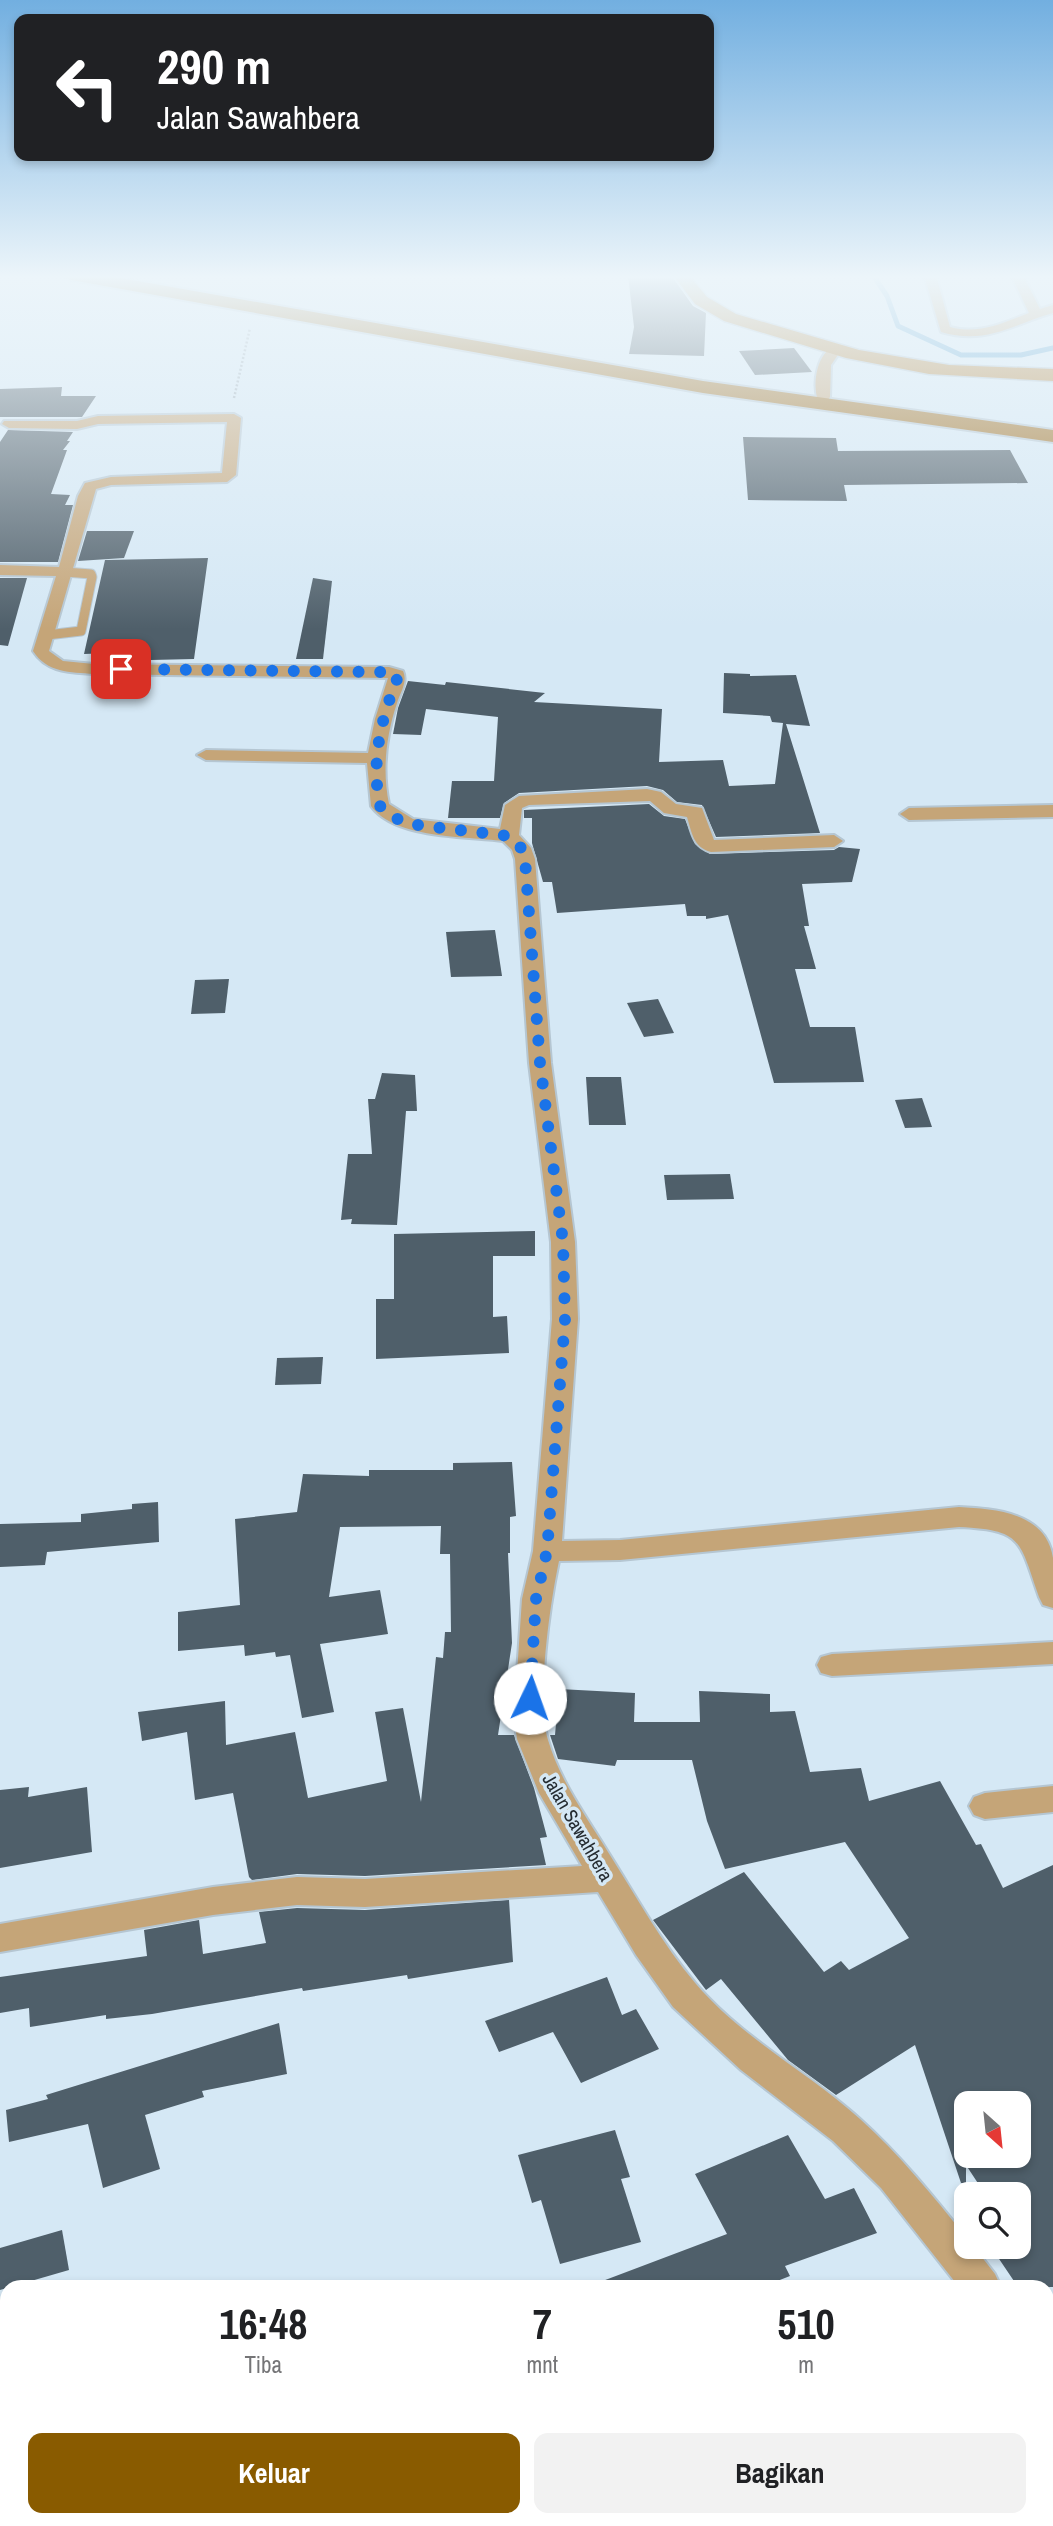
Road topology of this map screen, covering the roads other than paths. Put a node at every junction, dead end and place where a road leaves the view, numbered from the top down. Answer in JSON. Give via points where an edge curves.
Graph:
{"nodes":[{"id":1,"x":768,"y":393,"type":"edge"},
{"id":2,"x":787,"y":393,"type":"edge"},
{"id":3,"x":823,"y":393,"type":"edge"},
{"id":4,"x":823,"y":397,"type":"junction"},
{"id":5,"x":1053,"y":424,"type":"edge"},
{"id":6,"x":4,"y":427,"type":"edge"},
{"id":7,"x":1053,"y":436,"type":"edge"},
{"id":8,"x":0,"y":570,"type":"edge"},
{"id":9,"x":65,"y":572,"type":"junction"},
{"id":10,"x":206,"y":755,"type":"dead end"},
{"id":11,"x":375,"y":758,"type":"junction"},
{"id":12,"x":1053,"y":811,"type":"edge"},
{"id":13,"x":909,"y":814,"type":"dead end"},
{"id":14,"x":509,"y":836,"type":"junction"},
{"id":15,"x":834,"y":841,"type":"dead end"},
{"id":16,"x":547,"y":1551,"type":"junction"},
{"id":17,"x":1051,"y":1587,"type":"edge"},
{"id":18,"x":1053,"y":1653,"type":"edge"},
{"id":19,"x":832,"y":1665,"type":"dead end"},
{"id":20,"x":1053,"y":1799,"type":"edge"},
{"id":21,"x":985,"y":1806,"type":"dead end"},
{"id":22,"x":607,"y":1878,"type":"junction"},
{"id":23,"x":0,"y":1938,"type":"edge"},
{"id":24,"x":976,"y":2280,"type":"edge"}],
"edges":[{"from":1,"to":7,"type":"main road"},
{"from":2,"to":4,"type":"main road"},
{"from":3,"to":4,"type":"street"},
{"from":4,"to":5,"type":"main road"},
{"from":6,"to":9,"type":"street","via":[[234,418],[229,475],[222,479],[111,481],[90,486]]},
{"from":8,"to":9,"type":"street"},
{"from":9,"to":11,"type":"street","via":[[41,652],[48,661],[94,669],[389,672],[397,676],[397,683]]},
{"from":10,"to":11,"type":"street"},
{"from":11,"to":14,"type":"street","via":[[380,806],[393,817],[409,824]]},
{"from":12,"to":13,"type":"street"},
{"from":14,"to":15,"type":"street","via":[[514,805],[526,800],[647,795],[671,809],[695,812],[705,843],[711,846]]},
{"from":14,"to":16,"type":"street","name":"Jalan Sawahbera","via":[[525,859],[540,1063],[563,1242],[565,1319]]},
{"from":16,"to":17,"type":"street","via":[[620,1550],[981,1517],[1018,1524],[1040,1553]]},
{"from":16,"to":22,"type":"street","name":"Jalan Sawahbera","via":[[535,1612],[532,1739],[555,1793]]},
{"from":18,"to":19,"type":"street"},
{"from":20,"to":21,"type":"street"},
{"from":22,"to":23,"type":"street","via":[[365,1893],[297,1891]]},
{"from":22,"to":24,"type":"street","name":"Jalan Sawahbera","via":[[685,1996],[735,2043],[846,2129],[885,2167]]}]}
